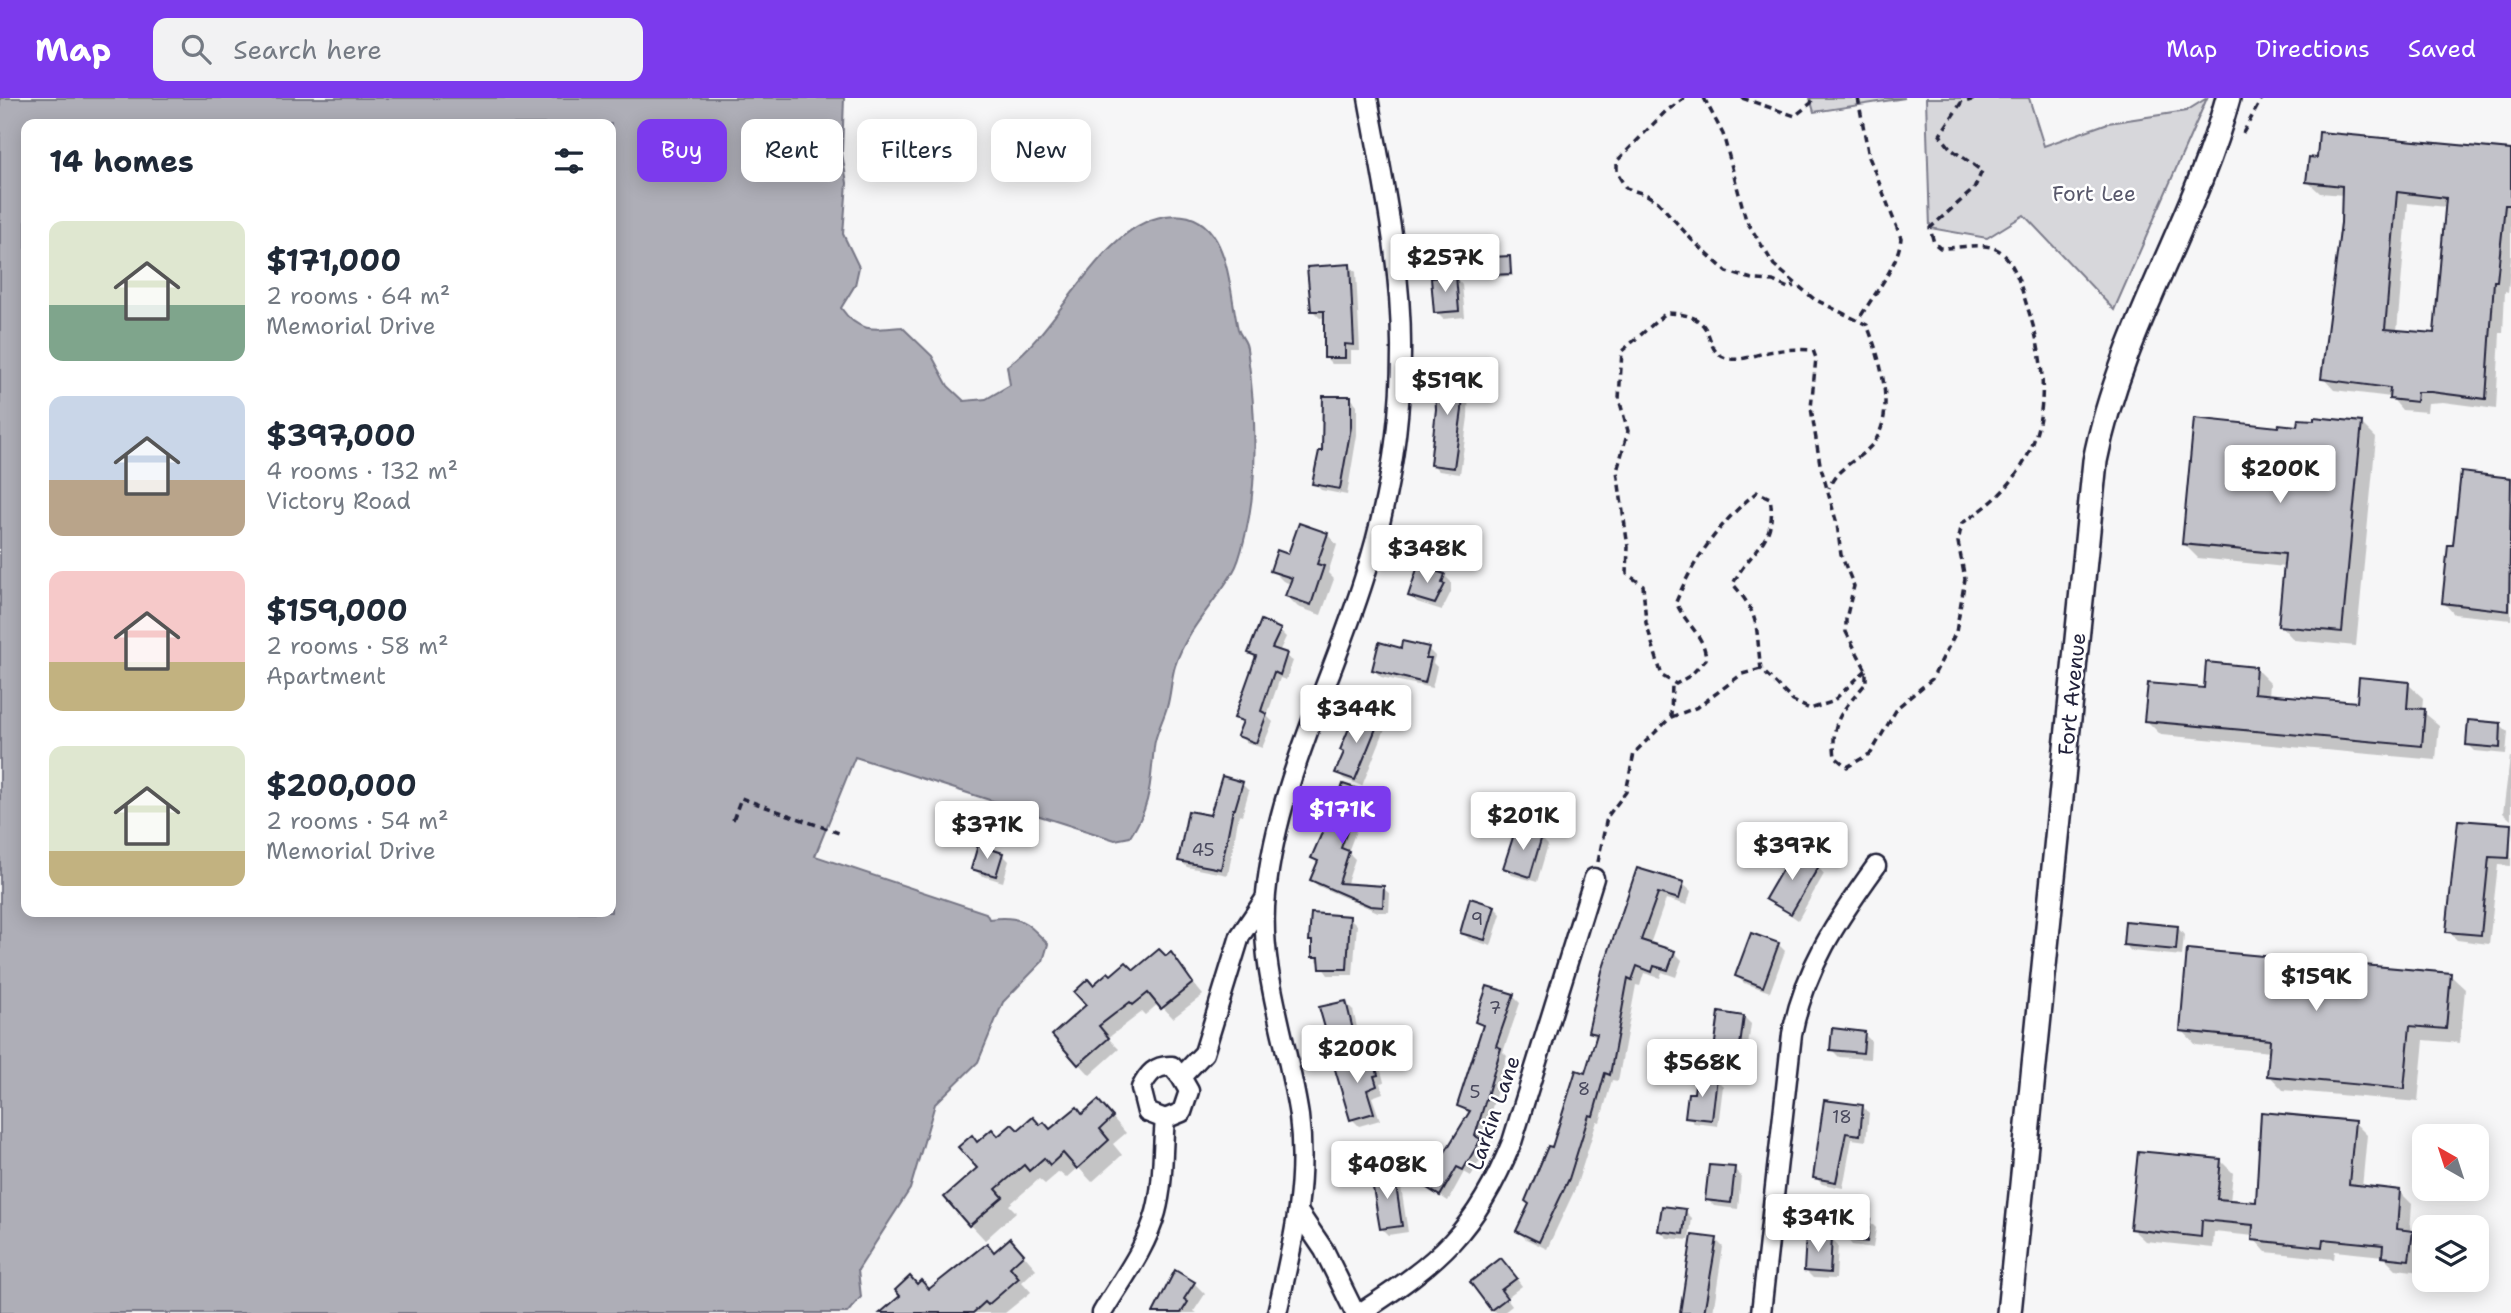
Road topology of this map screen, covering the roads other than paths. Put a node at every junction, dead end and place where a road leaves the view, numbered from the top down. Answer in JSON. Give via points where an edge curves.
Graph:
{"nodes":[{"id":1,"x":1368,"y":98,"type":"edge"},
{"id":2,"x":2228,"y":98,"type":"edge"},
{"id":3,"x":1876,"y":866,"type":"dead end"},
{"id":4,"x":1594,"y":878,"type":"road end"},
{"id":5,"x":1265,"y":899,"type":"junction"},
{"id":6,"x":1181,"y":1077,"type":"junction"},
{"id":7,"x":1165,"y":1119,"type":"junction"},
{"id":8,"x":1299,"y":1213,"type":"junction"},
{"id":9,"x":1102,"y":1313,"type":"edge"},
{"id":10,"x":1277,"y":1313,"type":"edge"},
{"id":11,"x":1357,"y":1313,"type":"edge"},
{"id":12,"x":1761,"y":1313,"type":"edge"},
{"id":13,"x":2009,"y":1313,"type":"edge"}],
"edges":[{"from":1,"to":5,"type":"street","via":[[1399,301],[1402,349],[1396,442],[1380,528],[1278,826]]},
{"from":2,"to":13,"type":"street","name":"Fort Avenue","via":[[2204,171],[2120,369],[2095,461]]},
{"from":3,"to":12,"type":"street","via":[[1819,950],[1798,1003]]},
{"from":4,"to":11,"type":"street","name":"Larkin Lane","via":[[1496,1181],[1477,1214],[1431,1265]]},
{"from":5,"to":6,"type":"street","via":[[1240,936],[1204,1053]]},
{"from":5,"to":8,"type":"street","via":[[1270,974],[1299,1116]]},
{"from":6,"to":7,"type":"street","via":[[1189,1091],[1187,1102],[1182,1112]]},
{"from":6,"to":7,"type":"street","via":[[1172,1066],[1161,1065],[1147,1075],[1140,1088],[1147,1112]]},
{"from":7,"to":9,"type":"street","via":[[1161,1191],[1152,1224]]},
{"from":8,"to":10,"type":"street"},
{"from":8,"to":11,"type":"street"}]}
